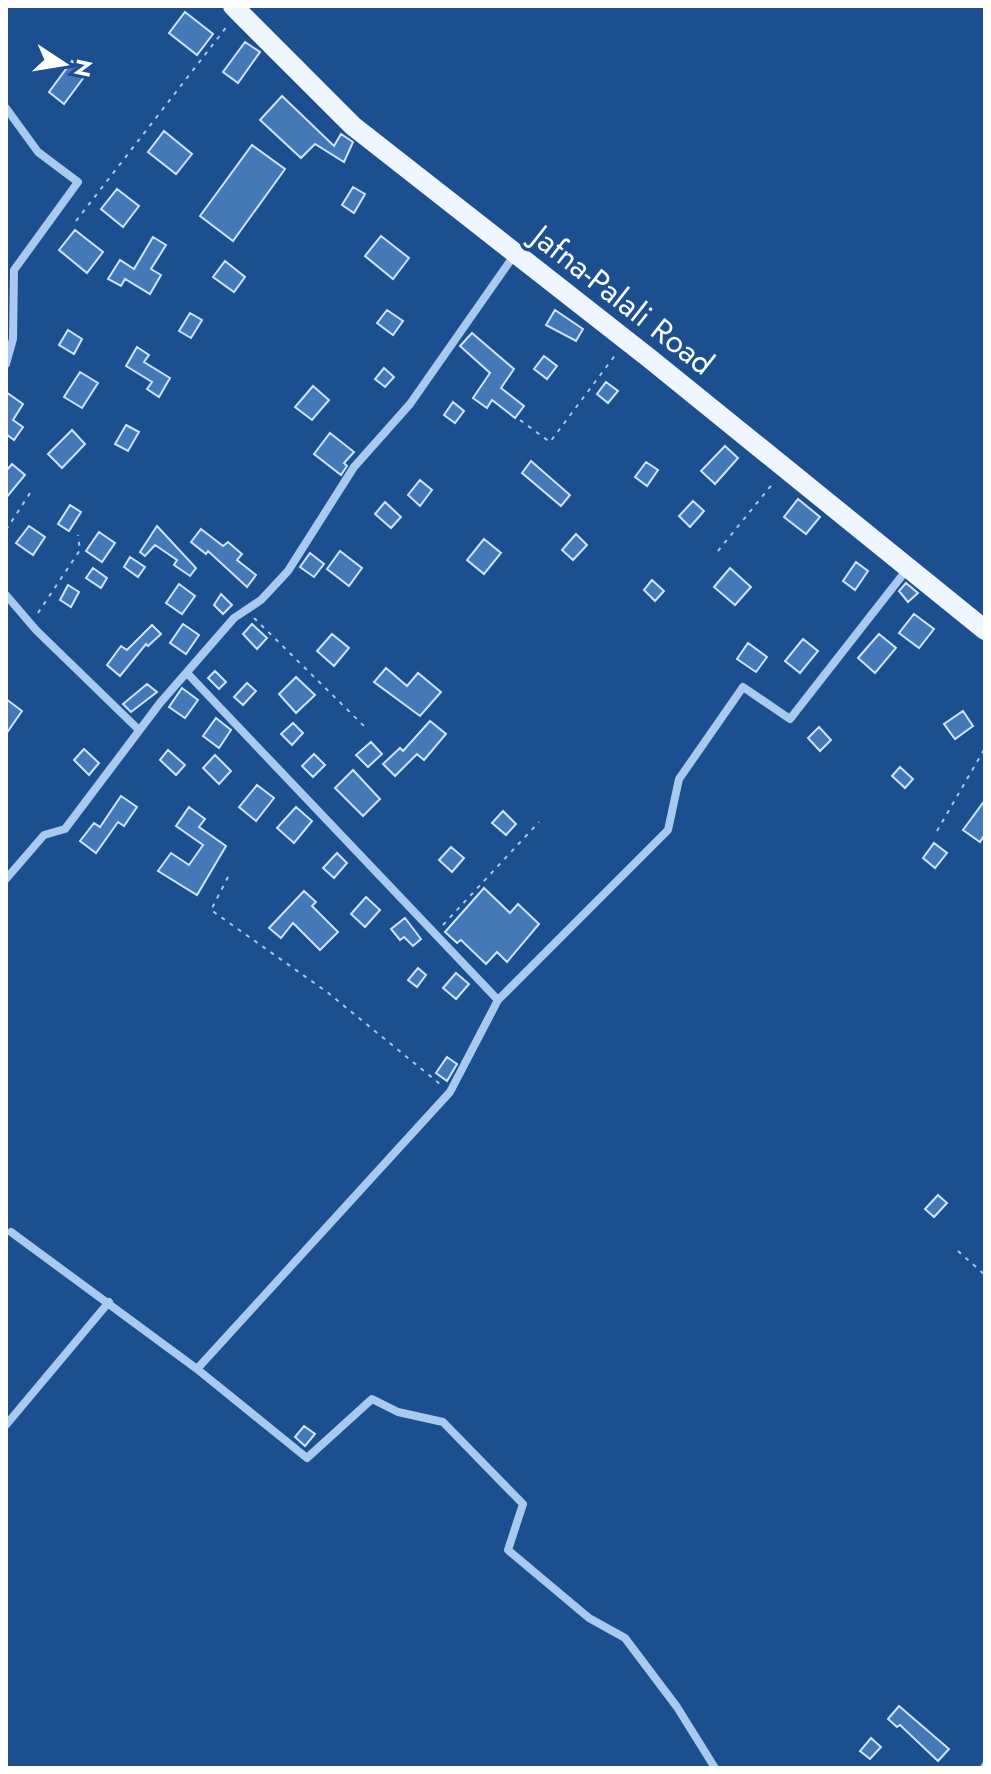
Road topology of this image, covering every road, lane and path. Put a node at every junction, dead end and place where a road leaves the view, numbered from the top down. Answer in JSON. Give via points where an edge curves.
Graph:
{"nodes":[{"id":1,"x":236,"y":8,"type":"edge"},
{"id":2,"x":6,"y":108,"type":"edge"},
{"id":3,"x":76,"y":221,"type":"dead end"},
{"id":4,"x":516,"y":253,"type":"junction"},
{"id":5,"x":627,"y":341,"type":"junction"},
{"id":6,"x":6,"y":364,"type":"edge"},
{"id":7,"x":520,"y":420,"type":"dead end"},
{"id":8,"x":785,"y":468,"type":"junction"},
{"id":9,"x":32,"y":490,"type":"dead end"},
{"id":10,"x":6,"y":530,"type":"edge"},
{"id":11,"x":78,"y":535,"type":"dead end"},
{"id":12,"x":718,"y":551,"type":"dead end"},
{"id":13,"x":908,"y":568,"type":"junction"},
{"id":14,"x":6,"y":595,"type":"edge"},
{"id":15,"x":247,"y":611,"type":"junction"},
{"id":16,"x":31,"y":624,"type":"junction"},
{"id":17,"x":985,"y":630,"type":"edge"},
{"id":18,"x":187,"y":673,"type":"junction"},
{"id":19,"x":365,"y":727,"type":"dead end"},
{"id":20,"x":139,"y":730,"type":"junction"},
{"id":21,"x":985,"y":748,"type":"edge"},
{"id":22,"x":539,"y":822,"type":"dead end"},
{"id":23,"x":937,"y":831,"type":"dead end"},
{"id":24,"x":228,"y":877,"type":"dead end"},
{"id":25,"x":6,"y":879,"type":"edge"},
{"id":26,"x":434,"y":935,"type":"junction"},
{"id":27,"x":498,"y":1000,"type":"junction"},
{"id":28,"x":450,"y":1092,"type":"junction"},
{"id":29,"x":11,"y":1232,"type":"dead end"},
{"id":30,"x":958,"y":1251,"type":"dead end"},
{"id":31,"x":985,"y":1275,"type":"edge"},
{"id":32,"x":109,"y":1302,"type":"junction"},
{"id":33,"x":197,"y":1369,"type":"junction"},
{"id":34,"x":6,"y":1425,"type":"edge"},
{"id":35,"x":715,"y":1768,"type":"edge"}],
"edges":[{"from":1,"to":3,"type":"path"},
{"from":1,"to":4,"type":"main road","name":"Jafna-Palali Road","via":[[353,126]]},
{"from":2,"to":6,"type":"street","via":[[38,152],[78,182],[14,270],[13,339]]},
{"from":4,"to":5,"type":"main road","name":"Jafna-Palali Road"},
{"from":4,"to":15,"type":"street","via":[[410,404],[354,467],[288,571]]},
{"from":5,"to":7,"type":"path","via":[[550,442]]},
{"from":5,"to":8,"type":"main road","name":"Jafna-Palali Road"},
{"from":8,"to":12,"type":"path"},
{"from":8,"to":13,"type":"main road","name":"Jafna-Palali Road"},
{"from":9,"to":10,"type":"path"},
{"from":11,"to":16,"type":"path","via":[[80,550]]},
{"from":13,"to":17,"type":"main road","name":"Jafna-Palali Road"},
{"from":13,"to":27,"type":"street","via":[[790,719],[743,687],[679,779],[668,830]]},
{"from":14,"to":16,"type":"street"},
{"from":15,"to":18,"type":"street","via":[[234,618]]},
{"from":15,"to":19,"type":"path"},
{"from":16,"to":20,"type":"street"},
{"from":18,"to":20,"type":"street"},
{"from":18,"to":26,"type":"street"},
{"from":20,"to":25,"type":"street","via":[[65,829],[44,835]]},
{"from":21,"to":23,"type":"path"},
{"from":22,"to":26,"type":"path"},
{"from":24,"to":28,"type":"path","via":[[211,910],[327,992]]},
{"from":26,"to":27,"type":"street"},
{"from":27,"to":28,"type":"street"},
{"from":28,"to":33,"type":"street"},
{"from":29,"to":32,"type":"street"},
{"from":30,"to":31,"type":"path"},
{"from":32,"to":33,"type":"street"},
{"from":32,"to":34,"type":"street"},
{"from":33,"to":35,"type":"street","via":[[307,1458],[372,1399],[398,1412],[443,1422],[523,1504],[508,1550],[589,1618],[625,1638]]}]}
